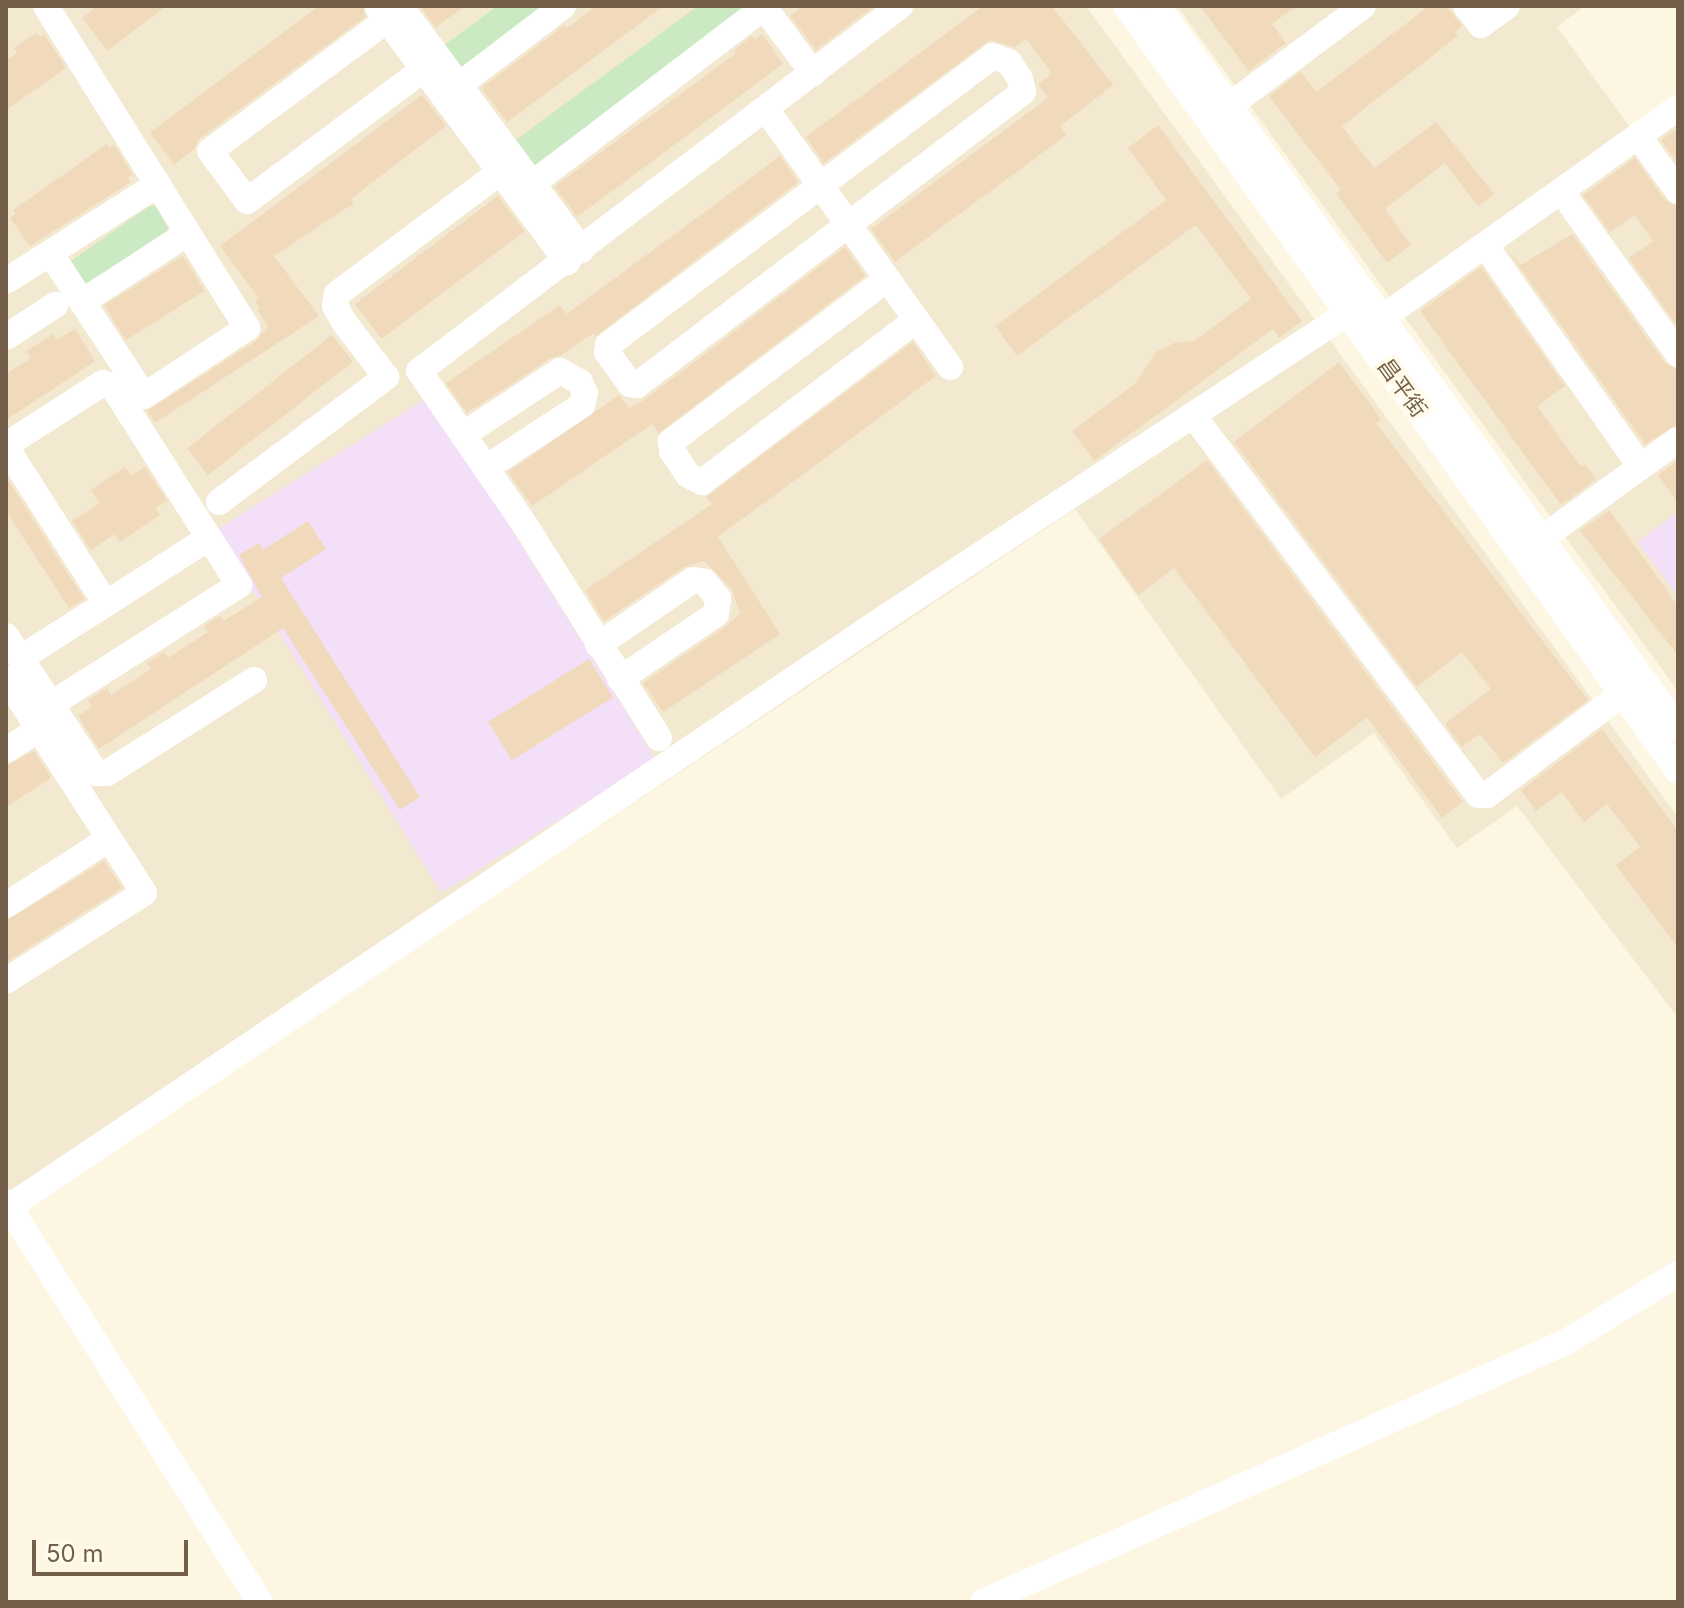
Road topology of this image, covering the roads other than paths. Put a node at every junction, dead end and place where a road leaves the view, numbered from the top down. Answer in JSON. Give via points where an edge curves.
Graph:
{"nodes":[{"id":1,"x":46,"y":6,"type":"edge"},
{"id":2,"x":563,"y":6,"type":"edge"},
{"id":3,"x":900,"y":6,"type":"edge"},
{"id":4,"x":1126,"y":6,"type":"edge"},
{"id":5,"x":1157,"y":6,"type":"edge"},
{"id":6,"x":1363,"y":6,"type":"edge"},
{"id":7,"x":1466,"y":6,"type":"edge"},
{"id":8,"x":1507,"y":6,"type":"edge"},
{"id":9,"x":763,"y":7,"type":"edge"},
{"id":10,"x":388,"y":11,"type":"edge"},
{"id":11,"x":424,"y":69,"type":"junction"},
{"id":12,"x":813,"y":73,"type":"junction"},
{"id":13,"x":459,"y":85,"type":"junction"},
{"id":14,"x":1229,"y":106,"type":"junction"},
{"id":15,"x":1678,"y":108,"type":"edge"},
{"id":16,"x":766,"y":109,"type":"junction"},
{"id":17,"x":1638,"y":136,"type":"junction"},
{"id":18,"x":500,"y":172,"type":"junction"},
{"id":19,"x":158,"y":184,"type":"junction"},
{"id":20,"x":532,"y":184,"type":"junction"},
{"id":21,"x":821,"y":185,"type":"junction"},
{"id":22,"x":1561,"y":191,"type":"junction"},
{"id":23,"x":1678,"y":191,"type":"edge"},
{"id":24,"x":849,"y":225,"type":"junction"},
{"id":25,"x":188,"y":233,"type":"junction"},
{"id":26,"x":1485,"y":245,"type":"junction"},
{"id":27,"x":50,"y":253,"type":"junction"},
{"id":28,"x":574,"y":256,"type":"junction"},
{"id":29,"x":887,"y":279,"type":"junction"},
{"id":30,"x":6,"y":281,"type":"edge"},
{"id":31,"x":82,"y":302,"type":"junction"},
{"id":32,"x":55,"y":305,"type":"dead end"},
{"id":33,"x":1348,"y":313,"type":"junction"},
{"id":34,"x":1382,"y":318,"type":"junction"},
{"id":35,"x":916,"y":320,"type":"junction"},
{"id":36,"x":6,"y":337,"type":"edge"},
{"id":37,"x":1678,"y":354,"type":"edge"},
{"id":38,"x":950,"y":367,"type":"dead end"},
{"id":39,"x":1193,"y":415,"type":"junction"},
{"id":40,"x":464,"y":434,"type":"junction"},
{"id":41,"x":1678,"y":440,"type":"edge"},
{"id":42,"x":6,"y":446,"type":"edge"},
{"id":43,"x":1641,"y":467,"type":"junction"},
{"id":44,"x":486,"y":468,"type":"junction"},
{"id":45,"x":219,"y":502,"type":"dead end"},
{"id":46,"x":209,"y":538,"type":"junction"},
{"id":47,"x":1541,"y":539,"type":"junction"},
{"id":48,"x":106,"y":604,"type":"junction"},
{"id":49,"x":6,"y":636,"type":"edge"},
{"id":50,"x":598,"y":645,"type":"junction"},
{"id":51,"x":13,"y":668,"type":"edge"},
{"id":52,"x":620,"y":679,"type":"junction"},
{"id":53,"x":254,"y":680,"type":"dead end"},
{"id":54,"x":1622,"y":694,"type":"junction"},
{"id":55,"x":50,"y":705,"type":"junction"},
{"id":56,"x":1678,"y":728,"type":"edge"},
{"id":57,"x":39,"y":729,"type":"junction"},
{"id":58,"x":659,"y":738,"type":"dead end"},
{"id":59,"x":6,"y":750,"type":"edge"},
{"id":60,"x":1678,"y":771,"type":"edge"},
{"id":61,"x":109,"y":839,"type":"junction"},
{"id":62,"x":6,"y":905,"type":"edge"},
{"id":63,"x":6,"y":981,"type":"edge"},
{"id":64,"x":8,"y":1204,"type":"edge"},
{"id":65,"x":1678,"y":1274,"type":"edge"},
{"id":66,"x":260,"y":1602,"type":"edge"},
{"id":67,"x":983,"y":1602,"type":"edge"}],
"edges":[{"from":1,"to":19,"type":"street"},
{"from":2,"to":13,"type":"street"},
{"from":3,"to":12,"type":"street"},
{"from":4,"to":33,"type":"street","name":"昌平街"},
{"from":5,"to":14,"type":"street","name":"昌平街"},
{"from":6,"to":14,"type":"street"},
{"from":7,"to":8,"type":"street","via":[[1481,25]]},
{"from":9,"to":12,"type":"street"},
{"from":9,"to":20,"type":"street"},
{"from":10,"to":11,"type":"street"},
{"from":10,"to":11,"type":"street","via":[[210,151],[247,201]]},
{"from":10,"to":13,"type":"street"},
{"from":11,"to":18,"type":"street"},
{"from":12,"to":16,"type":"street"},
{"from":13,"to":20,"type":"street"},
{"from":14,"to":34,"type":"street","name":"昌平街"},
{"from":15,"to":17,"type":"street"},
{"from":16,"to":21,"type":"street"},
{"from":16,"to":28,"type":"street"},
{"from":17,"to":22,"type":"street"},
{"from":17,"to":23,"type":"street"},
{"from":18,"to":28,"type":"street"},
{"from":18,"to":45,"type":"street","via":[[337,294],[335,306],[344,322],[386,377]]},
{"from":19,"to":25,"type":"street"},
{"from":19,"to":27,"type":"street"},
{"from":20,"to":28,"type":"street"},
{"from":21,"to":24,"type":"street"},
{"from":21,"to":24,"type":"street","via":[[993,56],[1009,62],[1023,92]]},
{"from":21,"to":24,"type":"street","via":[[608,345],[607,352],[630,384],[637,385]]},
{"from":22,"to":26,"type":"street"},
{"from":22,"to":37,"type":"street"},
{"from":24,"to":29,"type":"street"},
{"from":25,"to":31,"type":"street"},
{"from":25,"to":31,"type":"street","via":[[247,328],[144,396]]},
{"from":26,"to":34,"type":"street"},
{"from":26,"to":43,"type":"street"},
{"from":27,"to":30,"type":"street"},
{"from":27,"to":31,"type":"street"},
{"from":28,"to":40,"type":"street","via":[[419,371]]},
{"from":29,"to":35,"type":"street"},
{"from":29,"to":35,"type":"street","via":[[671,442],[688,475],[702,482]]},
{"from":32,"to":36,"type":"street"},
{"from":33,"to":39,"type":"street"},
{"from":33,"to":54,"type":"street","name":"昌平街"},
{"from":34,"to":47,"type":"street","name":"昌平街"},
{"from":35,"to":38,"type":"street"},
{"from":39,"to":54,"type":"street","via":[[1478,795],[1487,795]]},
{"from":39,"to":64,"type":"street"},
{"from":40,"to":44,"type":"street"},
{"from":40,"to":44,"type":"street","via":[[560,371],[580,382],[585,393],[582,405]]},
{"from":41,"to":43,"type":"street"},
{"from":42,"to":46,"type":"street","via":[[103,383],[113,387]]},
{"from":42,"to":48,"type":"street"},
{"from":43,"to":47,"type":"street"},
{"from":44,"to":50,"type":"street"},
{"from":46,"to":48,"type":"street"},
{"from":46,"to":55,"type":"street","via":[[239,585]]},
{"from":47,"to":56,"type":"street","name":"昌平街"},
{"from":48,"to":51,"type":"street"},
{"from":49,"to":51,"type":"street"},
{"from":50,"to":52,"type":"street"},
{"from":50,"to":52,"type":"street","via":[[693,580],[705,582],[718,598],[716,614]]},
{"from":51,"to":55,"type":"street"},
{"from":51,"to":57,"type":"street"},
{"from":52,"to":58,"type":"street"},
{"from":53,"to":55,"type":"street","via":[[107,773],[91,770]]},
{"from":54,"to":60,"type":"street","name":"昌平街"},
{"from":57,"to":59,"type":"street"},
{"from":57,"to":61,"type":"street"},
{"from":61,"to":62,"type":"street"},
{"from":61,"to":63,"type":"street","via":[[144,893]]},
{"from":64,"to":66,"type":"street"},
{"from":65,"to":67,"type":"street","via":[[1566,1342]]}]}
